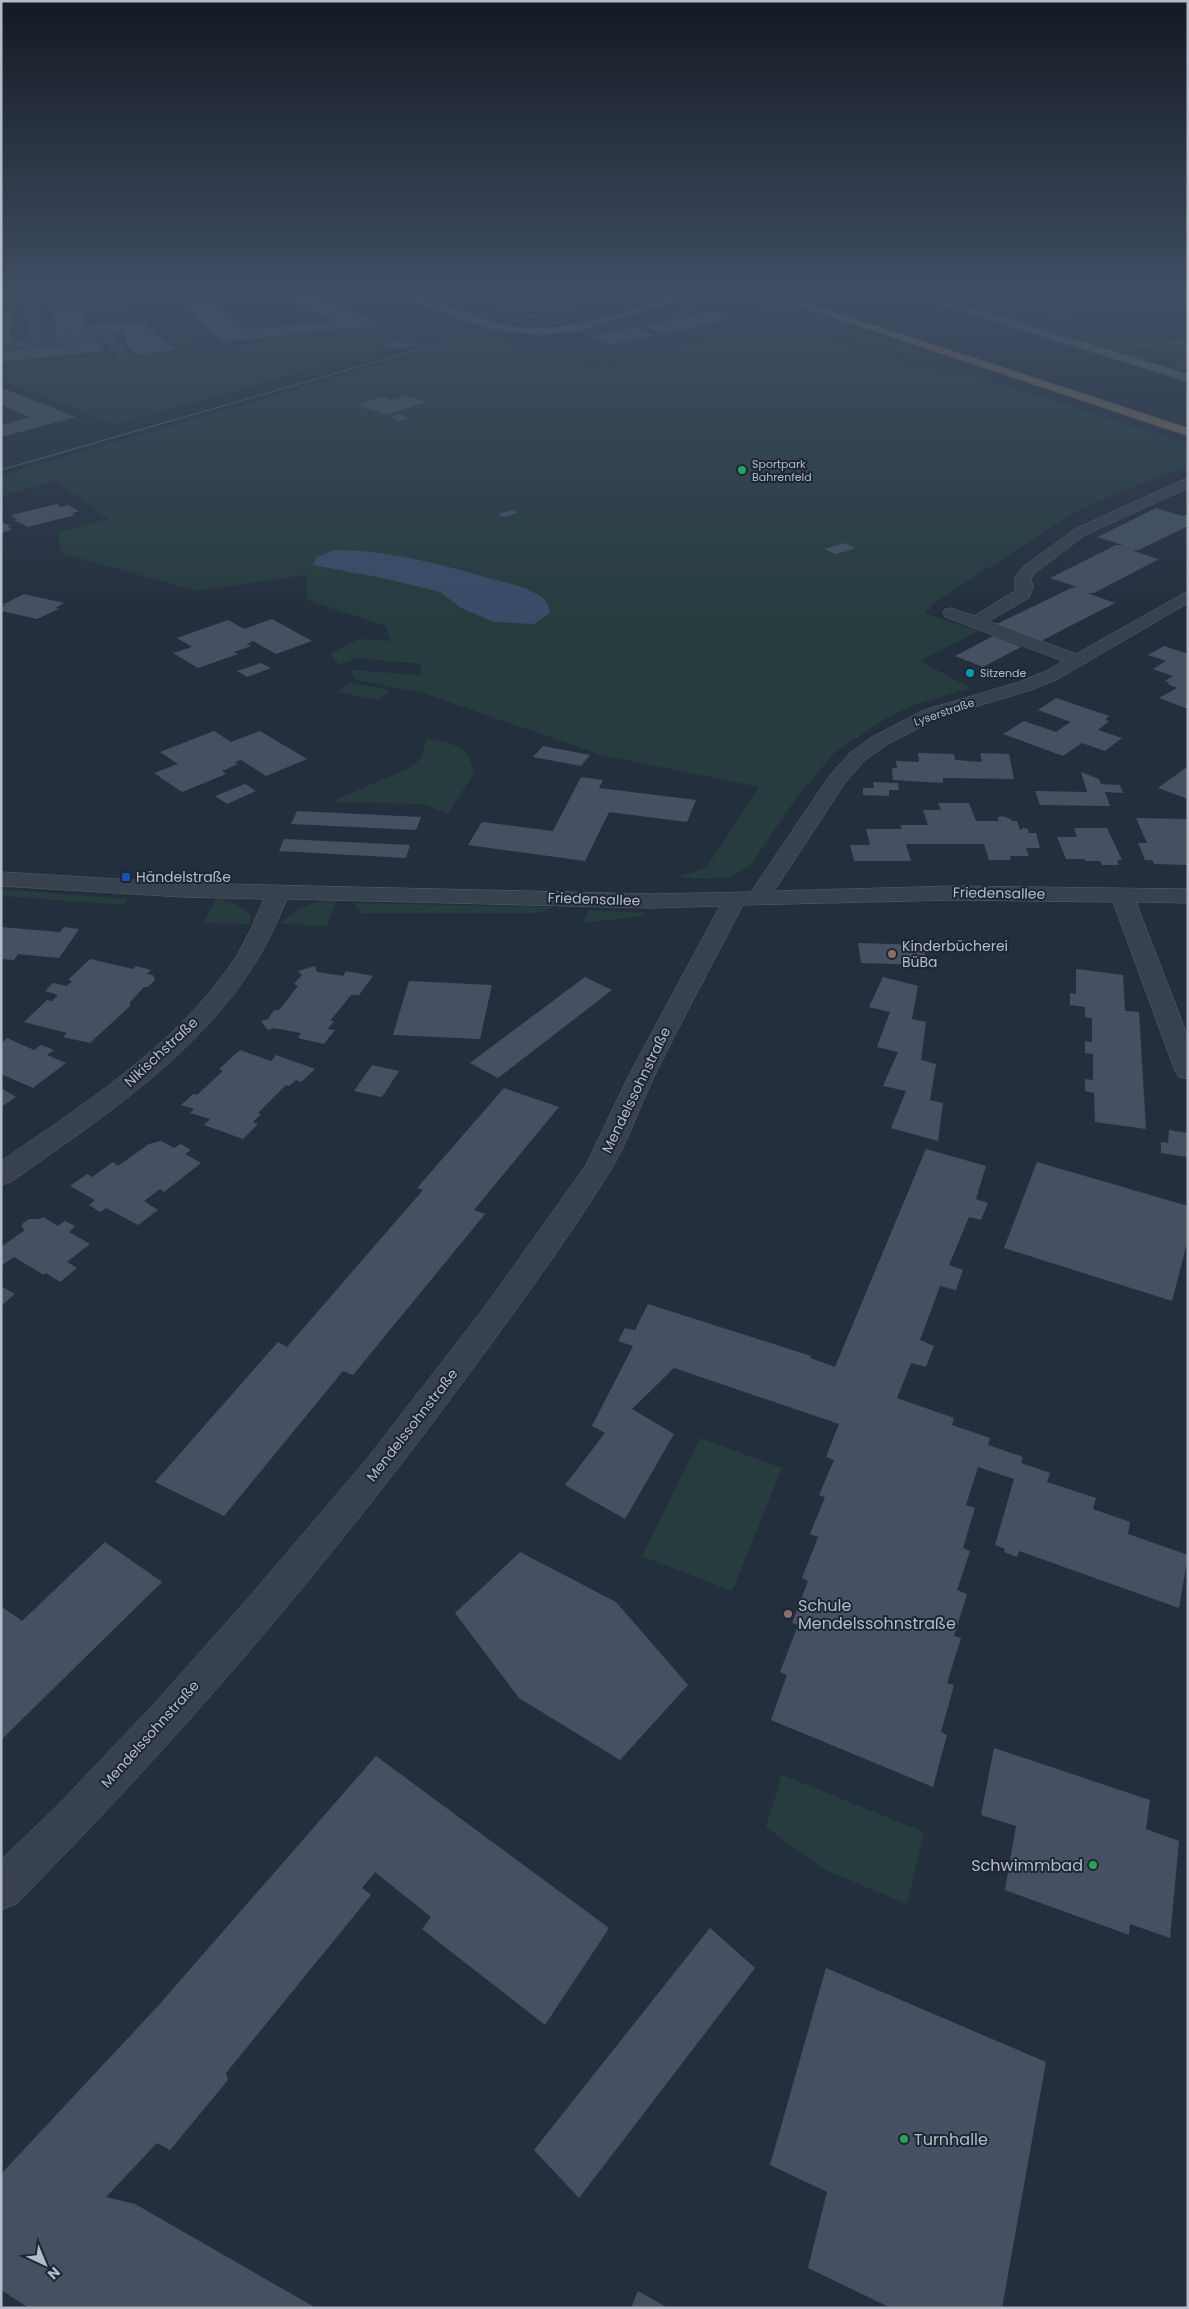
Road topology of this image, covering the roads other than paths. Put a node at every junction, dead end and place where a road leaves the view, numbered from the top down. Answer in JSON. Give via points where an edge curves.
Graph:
{"nodes":[{"id":1,"x":1093,"y":401,"type":"edge"},
{"id":2,"x":1120,"y":401,"type":"edge"},
{"id":3,"x":1188,"y":423,"type":"edge"},
{"id":4,"x":1188,"y":432,"type":"edge"},
{"id":5,"x":1188,"y":482,"type":"edge"},
{"id":6,"x":1188,"y":596,"type":"edge"},
{"id":7,"x":951,"y":613,"type":"dead end"},
{"id":8,"x":975,"y":622,"type":"junction"},
{"id":9,"x":1078,"y":661,"type":"junction"},
{"id":10,"x":1,"y":879,"type":"edge"},
{"id":11,"x":279,"y":891,"type":"junction"},
{"id":12,"x":1122,"y":895,"type":"junction"},
{"id":13,"x":1188,"y":896,"type":"edge"},
{"id":14,"x":747,"y":898,"type":"junction"},
{"id":15,"x":1188,"y":1071,"type":"edge"},
{"id":16,"x":1,"y":1174,"type":"edge"},
{"id":17,"x":1,"y":1890,"type":"edge"}],
"edges":[{"from":1,"to":4,"type":"highway"},
{"from":2,"to":3,"type":"highway"},
{"from":5,"to":8,"type":"street","via":[[1080,532],[1028,570],[1023,577],[1023,594]]},
{"from":6,"to":9,"type":"street","name":"Lyserstraße"},
{"from":7,"to":8,"type":"street"},
{"from":8,"to":9,"type":"street"},
{"from":9,"to":14,"type":"street","name":"Lyserstraße","via":[[1025,686],[914,721],[857,757]]},
{"from":10,"to":11,"type":"street","name":"Friedensallee","via":[[120,887]]},
{"from":11,"to":14,"type":"street","name":"Friedensallee","via":[[651,901]]},
{"from":11,"to":16,"type":"street","name":"Nikischstraße","via":[[246,959],[186,1030],[124,1087]]},
{"from":12,"to":13,"type":"street","name":"Friedensallee"},
{"from":12,"to":14,"type":"street","name":"Friedensallee","via":[[954,893]]},
{"from":12,"to":15,"type":"street"},
{"from":14,"to":17,"type":"street","name":"Mendelssohnstraße","via":[[641,1077],[598,1168],[495,1316],[378,1470],[264,1608],[161,1724]]}]}
